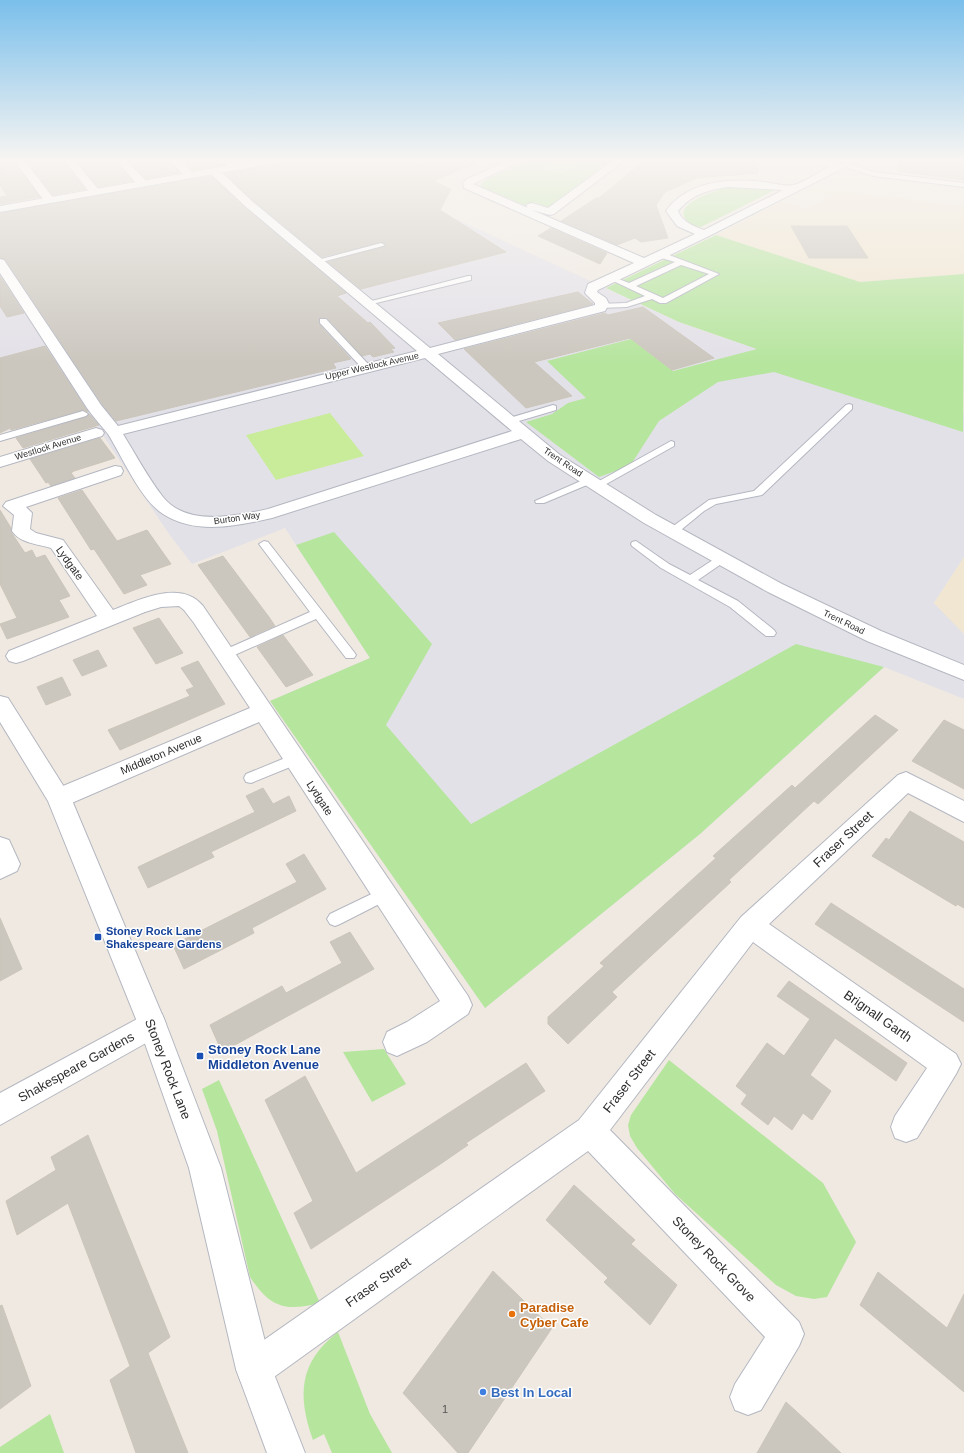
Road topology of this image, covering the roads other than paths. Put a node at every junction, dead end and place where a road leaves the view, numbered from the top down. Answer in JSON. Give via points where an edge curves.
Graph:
{"nodes":[{"id":1,"x":277,"y":228,"type":"edge"},
{"id":2,"x":564,"y":228,"type":"edge"},
{"id":3,"x":691,"y":228,"type":"edge"},
{"id":4,"x":717,"y":228,"type":"edge"},
{"id":5,"x":705,"y":234,"type":"junction"},
{"id":6,"x":381,"y":245,"type":"dead end"},
{"id":7,"x":661,"y":255,"type":"junction"},
{"id":8,"x":318,"y":262,"type":"junction"},
{"id":9,"x":643,"y":262,"type":"junction"},
{"id":10,"x":681,"y":262,"type":"junction"},
{"id":11,"x":0,"y":263,"type":"edge"},
{"id":12,"x":468,"y":278,"type":"dead end"},
{"id":13,"x":611,"y":278,"type":"junction"},
{"id":14,"x":630,"y":286,"type":"junction"},
{"id":15,"x":652,"y":296,"type":"junction"},
{"id":16,"x":368,"y":303,"type":"junction"},
{"id":17,"x":601,"y":306,"type":"junction"},
{"id":18,"x":323,"y":321,"type":"dead end"},
{"id":19,"x":428,"y":353,"type":"junction"},
{"id":20,"x":366,"y":367,"type":"junction"},
{"id":21,"x":849,"y":407,"type":"dead end"},
{"id":22,"x":553,"y":408,"type":"dead end"},
{"id":23,"x":83,"y":414,"type":"dead end"},
{"id":24,"x":509,"y":421,"type":"junction"},
{"id":25,"x":114,"y":432,"type":"junction"},
{"id":26,"x":96,"y":433,"type":"dead end"},
{"id":27,"x":523,"y":433,"type":"junction"},
{"id":28,"x":0,"y":438,"type":"edge"},
{"id":29,"x":671,"y":444,"type":"dead end"},
{"id":30,"x":0,"y":462,"type":"edge"},
{"id":31,"x":115,"y":471,"type":"dead end"},
{"id":32,"x":593,"y":483,"type":"junction"},
{"id":33,"x":540,"y":502,"type":"dead end"},
{"id":34,"x":6,"y":508,"type":"edge"},
{"id":35,"x":672,"y":532,"type":"junction"},
{"id":36,"x":264,"y":544,"type":"dead end"},
{"id":37,"x":636,"y":544,"type":"dead end"},
{"id":38,"x":720,"y":560,"type":"junction"},
{"id":39,"x":690,"y":580,"type":"junction"},
{"id":40,"x":316,"y":614,"type":"junction"},
{"id":41,"x":109,"y":618,"type":"junction"},
{"id":42,"x":770,"y":633,"type":"dead end"},
{"id":43,"x":226,"y":654,"type":"junction"},
{"id":44,"x":350,"y":655,"type":"dead end"},
{"id":45,"x":16,"y":656,"type":"dead end"},
{"id":46,"x":964,"y":673,"type":"edge"},
{"id":47,"x":0,"y":704,"type":"edge"},
{"id":48,"x":264,"y":711,"type":"junction"},
{"id":49,"x":295,"y":759,"type":"junction"},
{"id":50,"x":251,"y":778,"type":"dead end"},
{"id":51,"x":59,"y":798,"type":"junction"},
{"id":52,"x":964,"y":812,"type":"edge"},
{"id":53,"x":0,"y":847,"type":"edge"},
{"id":54,"x":0,"y":868,"type":"edge"},
{"id":55,"x":384,"y":894,"type":"junction"},
{"id":56,"x":334,"y":920,"type":"dead end"},
{"id":57,"x":750,"y":925,"type":"junction"},
{"id":58,"x":152,"y":1024,"type":"junction"},
{"id":59,"x":397,"y":1042,"type":"dead end"},
{"id":60,"x":0,"y":1110,"type":"edge"},
{"id":61,"x":906,"y":1127,"type":"dead end"},
{"id":62,"x":590,"y":1131,"type":"junction"},
{"id":63,"x":254,"y":1368,"type":"junction"},
{"id":64,"x":748,"y":1397,"type":"dead end"},
{"id":65,"x":286,"y":1453,"type":"edge"}],
"edges":[{"from":1,"to":8,"type":"street","name":"Trent Road"},
{"from":2,"to":9,"type":"street"},
{"from":3,"to":5,"type":"street"},
{"from":4,"to":5,"type":"street"},
{"from":5,"to":7,"type":"street"},
{"from":6,"to":8,"type":"lane"},
{"from":7,"to":9,"type":"street"},
{"from":7,"to":10,"type":"lane"},
{"from":8,"to":16,"type":"street","name":"Trent Road"},
{"from":9,"to":13,"type":"street"},
{"from":10,"to":14,"type":"lane"},
{"from":10,"to":15,"type":"lane","via":[[715,274],[663,301]]},
{"from":11,"to":25,"type":"street","name":"Burton Way","via":[[95,408]]},
{"from":12,"to":16,"type":"lane"},
{"from":13,"to":14,"type":"lane"},
{"from":13,"to":17,"type":"street","via":[[591,290],[591,293],[601,301]]},
{"from":14,"to":15,"type":"lane"},
{"from":15,"to":17,"type":"lane","via":[[627,305]]},
{"from":16,"to":19,"type":"street","name":"Trent Road"},
{"from":17,"to":19,"type":"street","name":"Upper Westlock Avenue","via":[[593,311]]},
{"from":18,"to":20,"type":"lane"},
{"from":19,"to":20,"type":"street","name":"Upper Westlock Avenue"},
{"from":19,"to":24,"type":"street","name":"Trent Road"},
{"from":20,"to":25,"type":"street","name":"Upper Westlock Avenue"},
{"from":21,"to":35,"type":"lane","via":[[758,493],[749,497],[717,500]]},
{"from":22,"to":24,"type":"lane"},
{"from":23,"to":28,"type":"lane"},
{"from":24,"to":27,"type":"street","name":"Trent Road"},
{"from":25,"to":27,"type":"street","name":"Burton Way","via":[[157,501],[164,508],[200,522],[256,517]]},
{"from":26,"to":30,"type":"street","name":"Westlock Avenue"},
{"from":27,"to":32,"type":"street","name":"Trent Road","via":[[554,458]]},
{"from":29,"to":32,"type":"lane"},
{"from":31,"to":34,"type":"street","name":"Lydgate"},
{"from":32,"to":33,"type":"lane"},
{"from":32,"to":35,"type":"street","name":"Trent Road"},
{"from":34,"to":41,"type":"street","name":"Lydgate","via":[[23,513],[21,531],[30,537],[57,544]]},
{"from":35,"to":38,"type":"street","name":"Trent Road"},
{"from":36,"to":40,"type":"lane"},
{"from":37,"to":39,"type":"lane","via":[[665,566]]},
{"from":38,"to":39,"type":"lane"},
{"from":38,"to":46,"type":"street","name":"Trent Road","via":[[874,636]]},
{"from":39,"to":42,"type":"lane","via":[[734,604]]},
{"from":40,"to":43,"type":"lane"},
{"from":40,"to":44,"type":"lane"},
{"from":41,"to":43,"type":"street","name":"Lydgate","via":[[168,598],[179,598],[189,602]]},
{"from":41,"to":45,"type":"street","name":"Lydgate"},
{"from":43,"to":48,"type":"street","name":"Lydgate"},
{"from":47,"to":51,"type":"street","name":"Stoney Rock Lane"},
{"from":48,"to":49,"type":"street","name":"Lydgate"},
{"from":48,"to":51,"type":"street","name":"Middleton Avenue"},
{"from":49,"to":50,"type":"lane"},
{"from":49,"to":55,"type":"street","name":"Lydgate"},
{"from":51,"to":58,"type":"street","name":"Stoney Rock Lane"},
{"from":52,"to":57,"type":"street","name":"Fraser Street","via":[[906,781]]},
{"from":53,"to":54,"type":"street","via":[[8,864]]},
{"from":55,"to":56,"type":"lane"},
{"from":55,"to":59,"type":"street","name":"Lydgate","via":[[458,1005]]},
{"from":57,"to":61,"type":"street","name":"Brignall Garth","via":[[946,1064]]},
{"from":57,"to":62,"type":"street","name":"Fraser Street"},
{"from":58,"to":60,"type":"street","name":"Shakespeare Gardens"},
{"from":58,"to":63,"type":"street","name":"Stoney Rock Lane","via":[[205,1168]]},
{"from":62,"to":63,"type":"street","name":"Fraser Street"},
{"from":62,"to":64,"type":"street","name":"Stoney Rock Grove","via":[[787,1334]]},
{"from":63,"to":65,"type":"street","name":"Stoney Rock Lane"}]}
